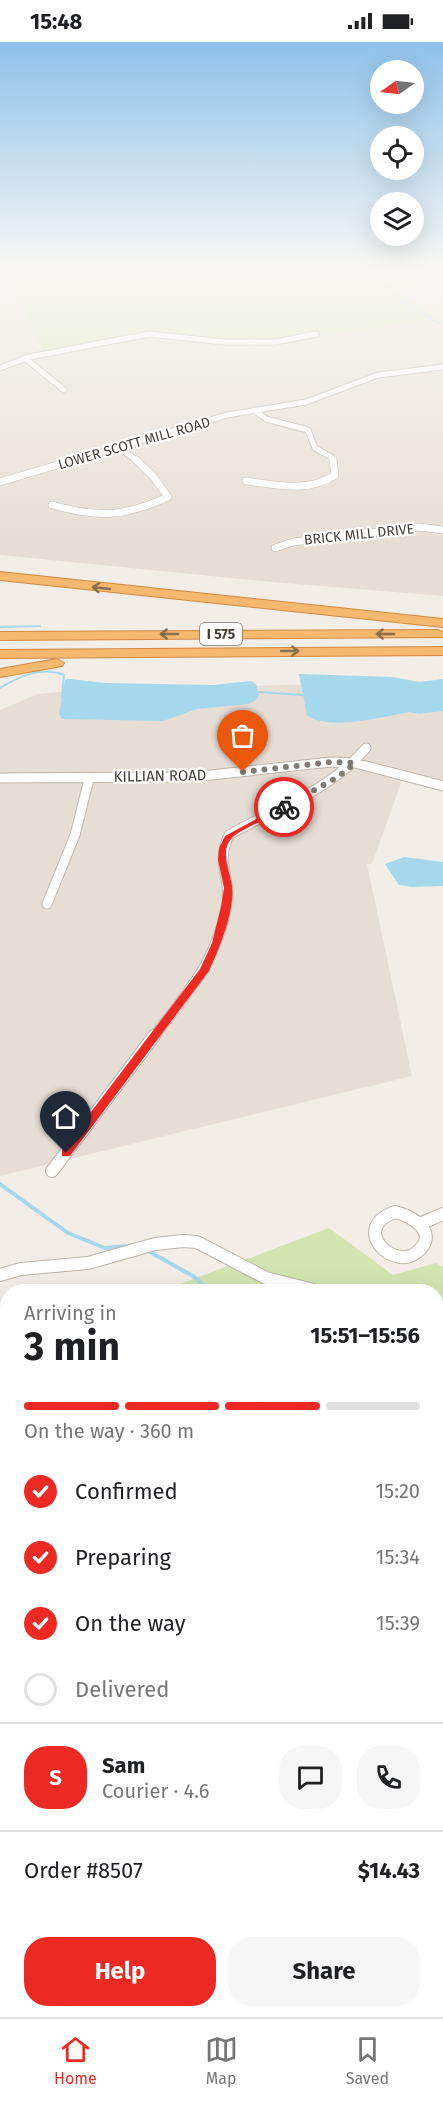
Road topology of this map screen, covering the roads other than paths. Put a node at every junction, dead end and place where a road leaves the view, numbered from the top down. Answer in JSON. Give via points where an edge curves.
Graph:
{"nodes":[{"id":1,"x":17,"y":361,"type":"edge"},
{"id":2,"x":29,"y":361,"type":"edge"},
{"id":3,"x":443,"y":367,"type":"edge"},
{"id":4,"x":0,"y":368,"type":"edge"},
{"id":5,"x":64,"y":390,"type":"dead end"},
{"id":6,"x":254,"y":410,"type":"junction"},
{"id":7,"x":119,"y":447,"type":"junction"},
{"id":8,"x":246,"y":481,"type":"dead end"},
{"id":9,"x":0,"y":482,"type":"edge"},
{"id":10,"x":52,"y":505,"type":"dead end"},
{"id":11,"x":443,"y":530,"type":"edge"},
{"id":12,"x":275,"y":548,"type":"dead end"},
{"id":13,"x":0,"y":576,"type":"edge"},
{"id":14,"x":70,"y":584,"type":"junction"},
{"id":15,"x":0,"y":587,"type":"edge"},
{"id":16,"x":443,"y":623,"type":"edge"},
{"id":17,"x":443,"y":634,"type":"edge"},
{"id":18,"x":0,"y":636,"type":"edge"},
{"id":19,"x":443,"y":651,"type":"edge"},
{"id":20,"x":231,"y":652,"type":"junction"},
{"id":21,"x":0,"y":654,"type":"edge"},
{"id":22,"x":0,"y":673,"type":"edge"},
{"id":23,"x":366,"y":748,"type":"dead end"},
{"id":24,"x":355,"y":763,"type":"junction"},
{"id":25,"x":0,"y":778,"type":"edge"},
{"id":26,"x":89,"y":779,"type":"junction"},
{"id":27,"x":443,"y":786,"type":"edge"},
{"id":28,"x":47,"y":904,"type":"dead end"},
{"id":29,"x":52,"y":1171,"type":"dead end"},
{"id":30,"x":443,"y":1214,"type":"edge"},
{"id":31,"x":422,"y":1223,"type":"junction"},
{"id":32,"x":0,"y":1275,"type":"edge"},
{"id":33,"x":291,"y":1284,"type":"edge"}],
"edges":[{"from":1,"to":4,"type":"street"},
{"from":2,"to":5,"type":"street"},
{"from":3,"to":6,"type":"street","name":"LOWER SCOTT MILL ROAD","via":[[378,375],[306,402]]},
{"from":6,"to":7,"type":"street","name":"LOWER SCOTT MILL ROAD"},
{"from":6,"to":8,"type":"street","via":[[268,420],[308,430],[315,448],[332,458],[335,475],[326,481],[295,487]]},
{"from":7,"to":9,"type":"street","name":"LOWER SCOTT MILL ROAD"},
{"from":7,"to":10,"type":"street","via":[[157,479],[168,497],[141,510],[110,516],[81,514]]},
{"from":11,"to":12,"type":"street","name":"BRICK MILL DRIVE","via":[[419,527],[283,543]]},
{"from":13,"to":14,"type":"highway"},
{"from":14,"to":15,"type":"highway"},
{"from":16,"to":14,"type":"highway","one_way":true},
{"from":17,"to":18,"type":"highway","number":"I 575","one_way":true},
{"from":20,"to":19,"type":"highway","number":"I 575","one_way":true},
{"from":20,"to":21,"type":"highway","number":"I 575"},
{"from":20,"to":22,"type":"highway","via":[[55,663]]},
{"from":23,"to":24,"type":"street"},
{"from":24,"to":26,"type":"street","name":"KILLIAN ROAD","via":[[211,775]]},
{"from":24,"to":27,"type":"street","name":"KILLIAN ROAD"},
{"from":24,"to":29,"type":"street","via":[[305,797],[229,836],[222,860],[228,888],[225,907],[217,943],[204,971]]},
{"from":25,"to":26,"type":"street","name":"KILLIAN ROAD"},
{"from":26,"to":28,"type":"street","via":[[75,835]]},
{"from":30,"to":31,"type":"street"},
{"from":31,"to":31,"type":"street","via":[[405,1213],[386,1214],[375,1228],[374,1237],[378,1245],[395,1257],[415,1255],[426,1241]]},
{"from":32,"to":33,"type":"street","via":[[18,1269],[88,1263],[147,1245],[187,1241],[197,1242],[267,1278]]}]}
